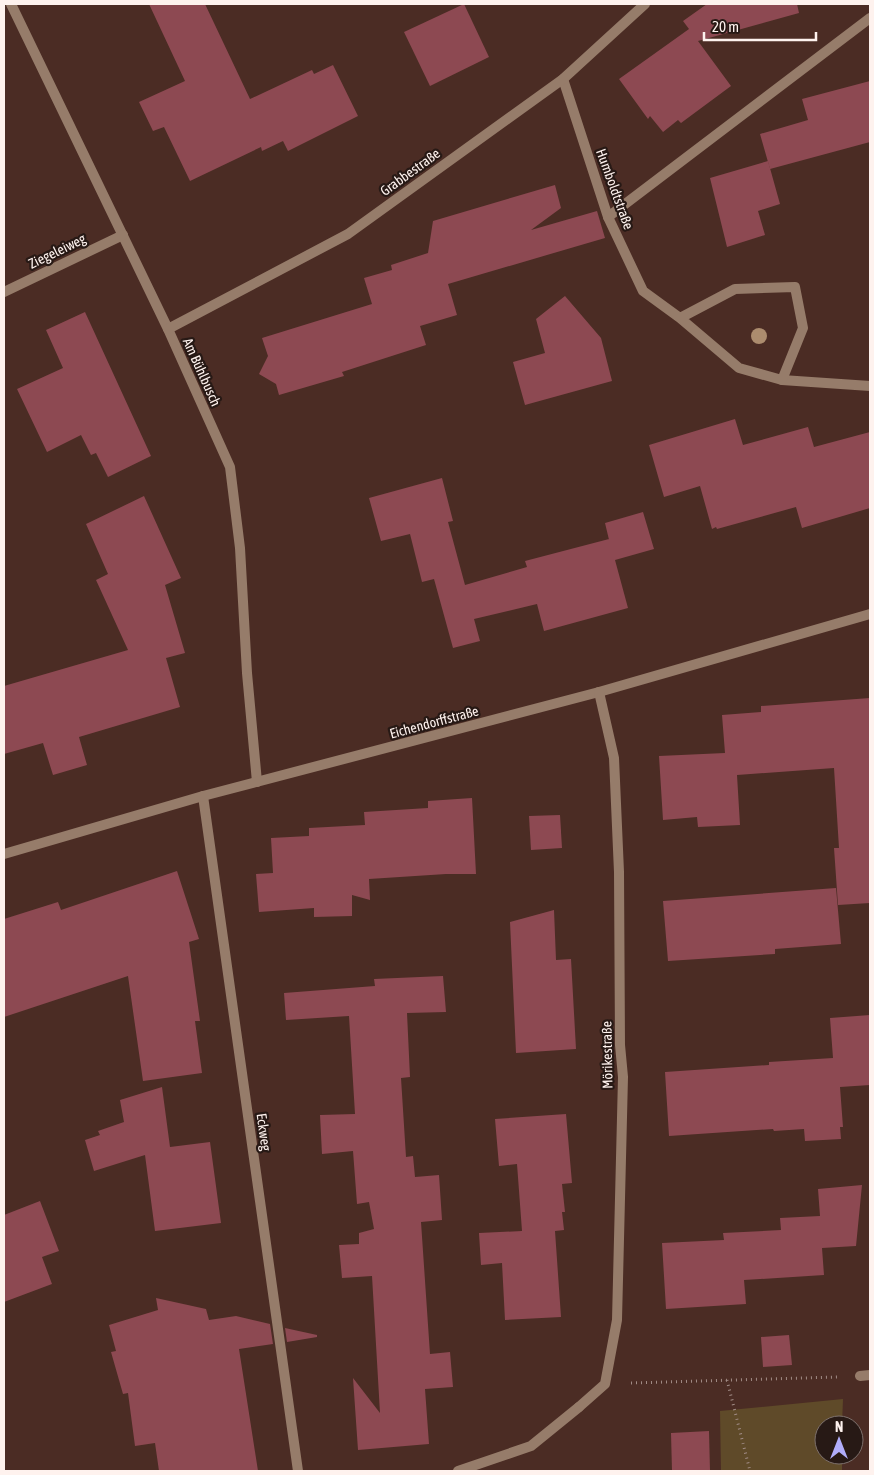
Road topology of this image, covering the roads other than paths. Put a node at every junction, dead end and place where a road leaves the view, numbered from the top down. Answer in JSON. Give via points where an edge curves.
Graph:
{"nodes":[{"id":1,"x":11,"y":4,"type":"edge"},
{"id":2,"x":645,"y":4,"type":"edge"},
{"id":3,"x":870,"y":18,"type":"edge"},
{"id":4,"x":563,"y":79,"type":"junction"},
{"id":5,"x":608,"y":217,"type":"junction"},
{"id":6,"x":123,"y":235,"type":"junction"},
{"id":7,"x":4,"y":292,"type":"edge"},
{"id":8,"x":680,"y":318,"type":"junction"},
{"id":9,"x":168,"y":329,"type":"junction"},
{"id":10,"x":782,"y":380,"type":"junction"},
{"id":11,"x":870,"y":386,"type":"edge"},
{"id":12,"x":870,"y":614,"type":"edge"},
{"id":13,"x":599,"y":692,"type":"junction"},
{"id":14,"x":257,"y":782,"type":"junction"},
{"id":15,"x":203,"y":796,"type":"junction"},
{"id":16,"x":4,"y":854,"type":"edge"},
{"id":17,"x":298,"y":1471,"type":"edge"},
{"id":18,"x":458,"y":1471,"type":"edge"}],
"edges":[{"from":1,"to":6,"type":"street","name":"Am Bühlbusch"},
{"from":2,"to":4,"type":"street","name":"Grabbestraße"},
{"from":3,"to":5,"type":"street"},
{"from":4,"to":5,"type":"street","name":"Humboldtstraße"},
{"from":4,"to":9,"type":"street","name":"Grabbestraße","via":[[348,234]]},
{"from":5,"to":8,"type":"street","name":"Humboldtstraße","via":[[643,290]]},
{"from":6,"to":7,"type":"street","name":"Ziegeleiweg"},
{"from":6,"to":9,"type":"street","name":"Am Bühlbusch"},
{"from":8,"to":10,"type":"street","name":"Humboldtstraße","via":[[739,368]]},
{"from":8,"to":10,"type":"street","via":[[735,289],[795,287],[803,328]]},
{"from":9,"to":14,"type":"street","name":"Am Bühlbusch","via":[[230,467],[240,548],[246,673]]},
{"from":10,"to":11,"type":"street","name":"Humboldtstraße"},
{"from":12,"to":13,"type":"street","name":"Eichendorffstraße"},
{"from":13,"to":14,"type":"street","name":"Eichendorffstraße"},
{"from":13,"to":18,"type":"street","name":"Mörikestraße","via":[[614,758],[619,872],[622,1077],[617,1320],[605,1384],[531,1446]]},
{"from":14,"to":15,"type":"street","name":"Eichendorffstraße"},
{"from":15,"to":16,"type":"street","name":"Eichendorffstraße"},
{"from":15,"to":17,"type":"street","name":"Eckweg"}]}
